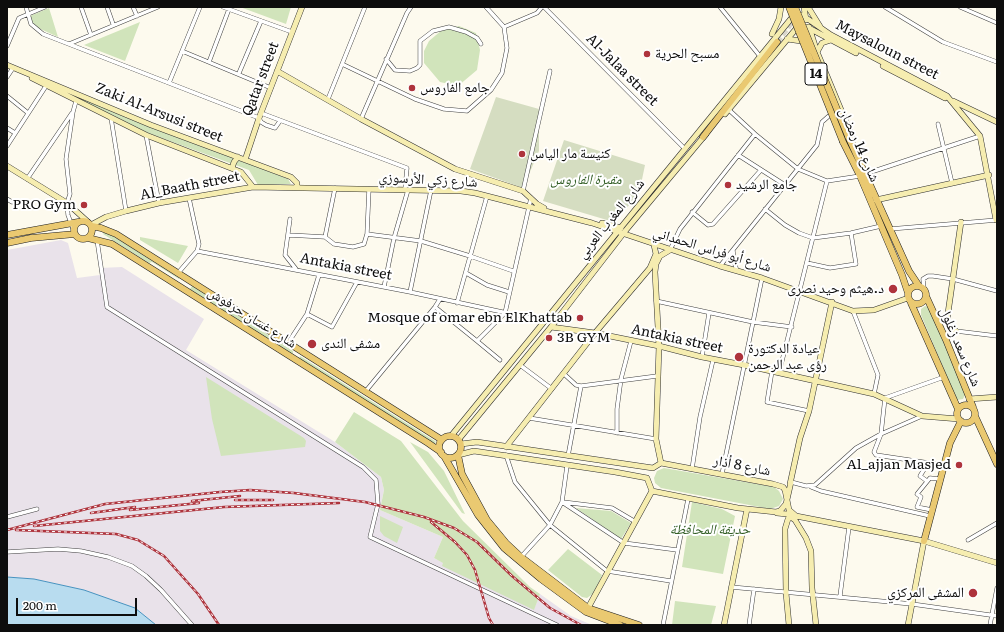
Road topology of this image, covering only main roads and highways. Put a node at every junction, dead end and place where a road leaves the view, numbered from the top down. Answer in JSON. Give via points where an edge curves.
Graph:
{"nodes":[{"id":1,"x":787,"y":7,"type":"edge"},
{"id":2,"x":795,"y":7,"type":"edge"},
{"id":3,"x":777,"y":42,"type":"tunnel mouth"},
{"id":4,"x":704,"y":137,"type":"road end"},
{"id":5,"x":852,"y":151,"type":"junction"},
{"id":6,"x":863,"y":175,"type":"junction"},
{"id":7,"x":78,"y":222,"type":"junction"},
{"id":8,"x":90,"y":224,"type":"junction"},
{"id":9,"x":39,"y":230,"type":"junction"},
{"id":10,"x":74,"y":232,"type":"junction"},
{"id":11,"x":16,"y":233,"type":"junction"},
{"id":12,"x":7,"y":235,"type":"edge"},
{"id":13,"x":41,"y":237,"type":"junction"},
{"id":14,"x":88,"y":238,"type":"junction"},
{"id":15,"x":17,"y":241,"type":"junction"},
{"id":16,"x":7,"y":243,"type":"edge"},
{"id":17,"x":145,"y":264,"type":"junction"},
{"id":18,"x":186,"y":278,"type":"junction"},
{"id":19,"x":922,"y":288,"type":"junction"},
{"id":20,"x":926,"y":296,"type":"junction"},
{"id":21,"x":909,"y":298,"type":"junction"},
{"id":22,"x":298,"y":350,"type":"junction"},
{"id":23,"x":294,"y":358,"type":"junction"},
{"id":24,"x":973,"y":407,"type":"junction"},
{"id":25,"x":958,"y":409,"type":"junction"},
{"id":26,"x":975,"y":416,"type":"junction"},
{"id":27,"x":960,"y":420,"type":"junction"},
{"id":28,"x":442,"y":440,"type":"junction"},
{"id":29,"x":442,"y":454,"type":"junction"},
{"id":30,"x":458,"y":455,"type":"junction"},
{"id":31,"x":996,"y":459,"type":"edge"},
{"id":32,"x":997,"y":464,"type":"edge"},
{"id":33,"x":924,"y":541,"type":"road end"},
{"id":34,"x":620,"y":625,"type":"edge"},
{"id":35,"x":639,"y":625,"type":"edge"}],
"edges":[{"from":1,"to":5,"type":"main road","name":"شارع 14 رمضان","number":"14","bridge":true,"via":[[843,142]]},
{"from":2,"to":5,"type":"main road","name":"شارع 14 رمضان","number":"14","bridge":true},
{"from":3,"to":4,"type":"main road"},
{"from":5,"to":6,"type":"main road","name":"شارع 14 رمضان"},
{"from":6,"to":19,"type":"main road","name":"شارع 14 رمضان","via":[[908,271]]},
{"from":6,"to":21,"type":"main road","name":"شارع 14 رمضان"},
{"from":7,"to":8,"type":"main road"},
{"from":7,"to":9,"type":"main road"},
{"from":7,"to":10,"type":"main road"},
{"from":8,"to":14,"type":"main road","via":[[92,232]]},
{"from":8,"to":18,"type":"main road","name":"شارع غسان حرفوش","via":[[116,234]]},
{"from":9,"to":11,"type":"main road"},
{"from":9,"to":13,"type":"main road"},
{"from":10,"to":13,"type":"main road"},
{"from":10,"to":14,"type":"main road","via":[[79,238]]},
{"from":11,"to":12,"type":"main road"},
{"from":11,"to":15,"type":"main road"},
{"from":13,"to":15,"type":"main road"},
{"from":14,"to":17,"type":"main road","name":"شارع غسان حرفوش","via":[[112,244]]},
{"from":15,"to":16,"type":"main road"},
{"from":17,"to":18,"type":"main road","via":[[164,272],[180,283],[186,282]]},
{"from":17,"to":23,"type":"main road","name":"شارع غسان حرفوش"},
{"from":18,"to":22,"type":"main road","name":"شارع غسان حرفوش"},
{"from":19,"to":20,"type":"main road","name":"شارع سعد زغلول"},
{"from":19,"to":21,"type":"main road","via":[[913,286]]},
{"from":20,"to":21,"type":"main road","via":[[920,304]]},
{"from":20,"to":24,"type":"main road","name":"شارع سعد زغلول"},
{"from":21,"to":25,"type":"main road","name":"شارع سعد زغلول"},
{"from":22,"to":23,"type":"main road"},
{"from":22,"to":28,"type":"main road","name":"شارع غسان حرفوش"},
{"from":23,"to":29,"type":"main road","name":"شارع غسان حرفوش"},
{"from":24,"to":25,"type":"main road","via":[[967,404]]},
{"from":24,"to":26,"type":"main road"},
{"from":25,"to":27,"type":"main road"},
{"from":26,"to":27,"type":"main road","via":[[971,422]]},
{"from":26,"to":31,"type":"main road"},
{"from":27,"to":33,"type":"main road","via":[[943,466]]},
{"from":28,"to":29,"type":"main road","via":[[439,446]]},
{"from":28,"to":30,"type":"main road","via":[[451,436],[460,442],[461,450]]},
{"from":29,"to":30,"type":"main road","via":[[451,458]]},
{"from":29,"to":34,"type":"main road","via":[[478,515],[504,548],[586,612]]},
{"from":30,"to":35,"type":"main road","via":[[462,474],[487,520],[506,543],[588,608]]},
{"from":31,"to":32,"type":"main road"}]}
